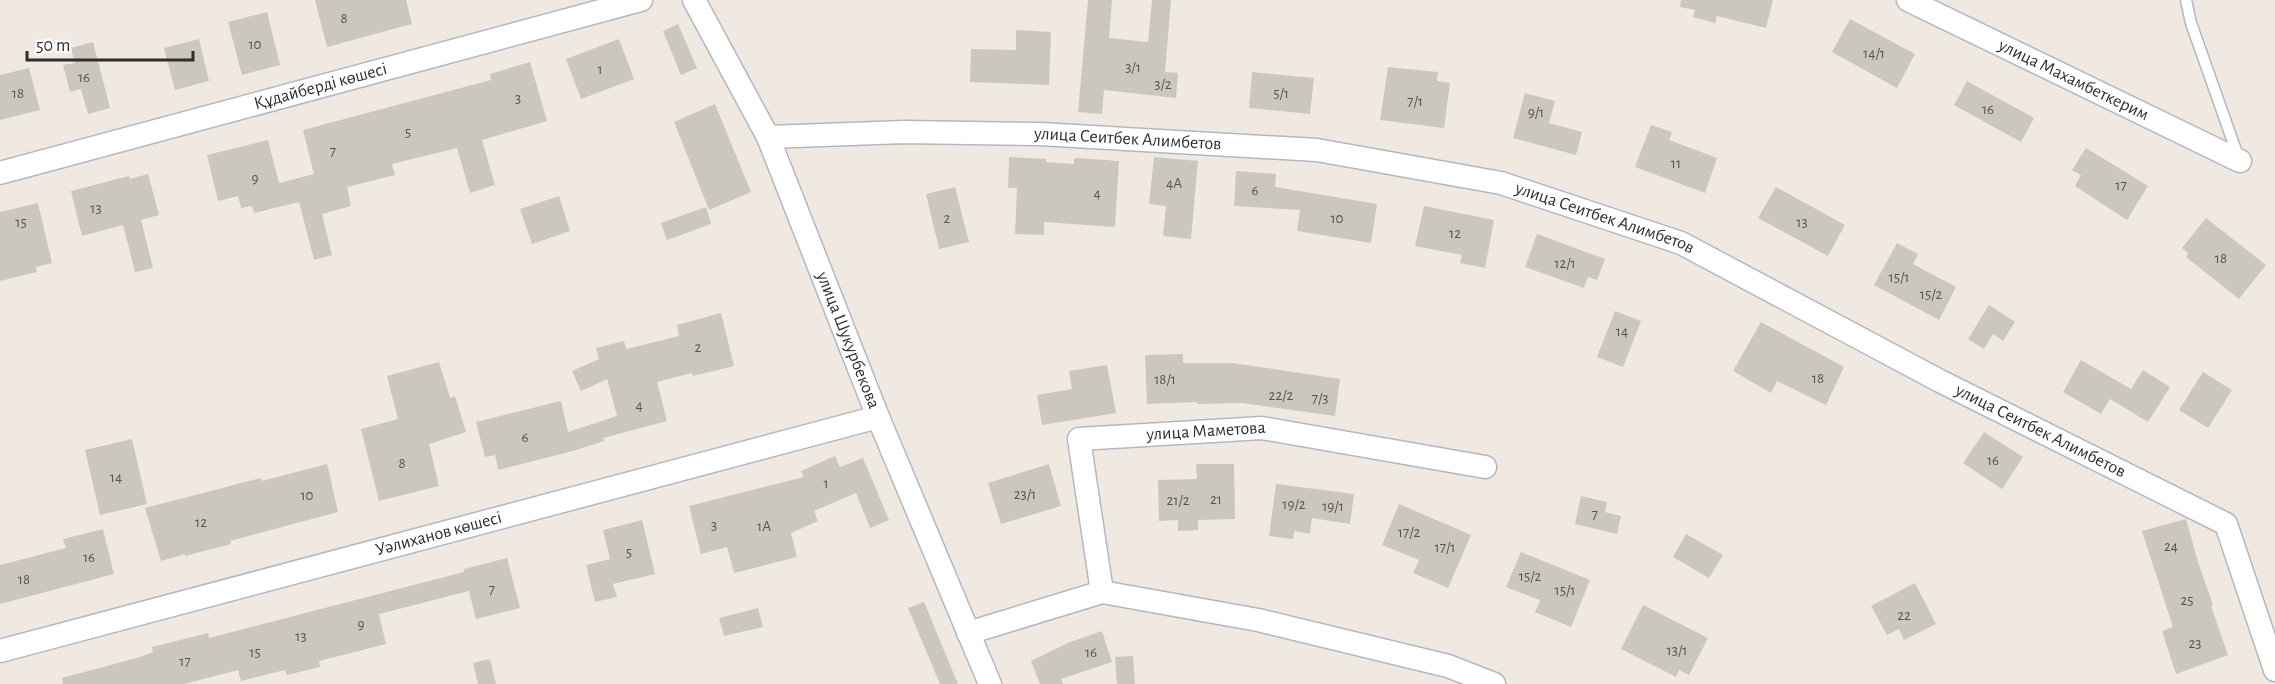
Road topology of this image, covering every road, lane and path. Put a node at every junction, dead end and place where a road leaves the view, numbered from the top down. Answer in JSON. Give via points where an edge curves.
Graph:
{"nodes":[{"id":1,"x":641,"y":0,"type":"edge"},
{"id":2,"x":694,"y":0,"type":"edge"},
{"id":3,"x":1908,"y":0,"type":"edge"},
{"id":4,"x":2186,"y":0,"type":"edge"},
{"id":5,"x":768,"y":137,"type":"junction"},
{"id":6,"x":2240,"y":161,"type":"joint"},
{"id":7,"x":0,"y":174,"type":"edge"},
{"id":8,"x":878,"y":417,"type":"junction"},
{"id":9,"x":1485,"y":467,"type":"dead end"},
{"id":10,"x":1102,"y":592,"type":"junction"},
{"id":11,"x":968,"y":633,"type":"junction"},
{"id":12,"x":0,"y":651,"type":"edge"},
{"id":13,"x":2275,"y":670,"type":"edge"},
{"id":14,"x":990,"y":684,"type":"edge"},
{"id":15,"x":1494,"y":684,"type":"edge"}],
"edges":[{"from":1,"to":7,"type":"street","name":"Құдайберді көшесі"},
{"from":2,"to":5,"type":"street","name":"улица Шукурбекова"},
{"from":3,"to":6,"type":"street","name":"улица Махамбеткерим"},
{"from":4,"to":6,"type":"lane"},
{"from":5,"to":8,"type":"street","name":"улица Шукурбекова"},
{"from":5,"to":13,"type":"street","name":"улица Сеитбек Алимбетов","via":[[903,132],[1040,134],[1317,150],[1501,183],[1681,243],[1940,381],[2226,524]]},
{"from":8,"to":11,"type":"street","name":"улица Шукурбекова"},
{"from":8,"to":12,"type":"street","name":"Уәлиханов көшесі"},
{"from":9,"to":10,"type":"street","name":"улица Маметова","via":[[1262,428],[1079,439]]},
{"from":10,"to":11,"type":"street"},
{"from":10,"to":15,"type":"street","via":[[1258,620],[1448,666]]},
{"from":11,"to":14,"type":"street","name":"улица Шукурбекова"}]}
